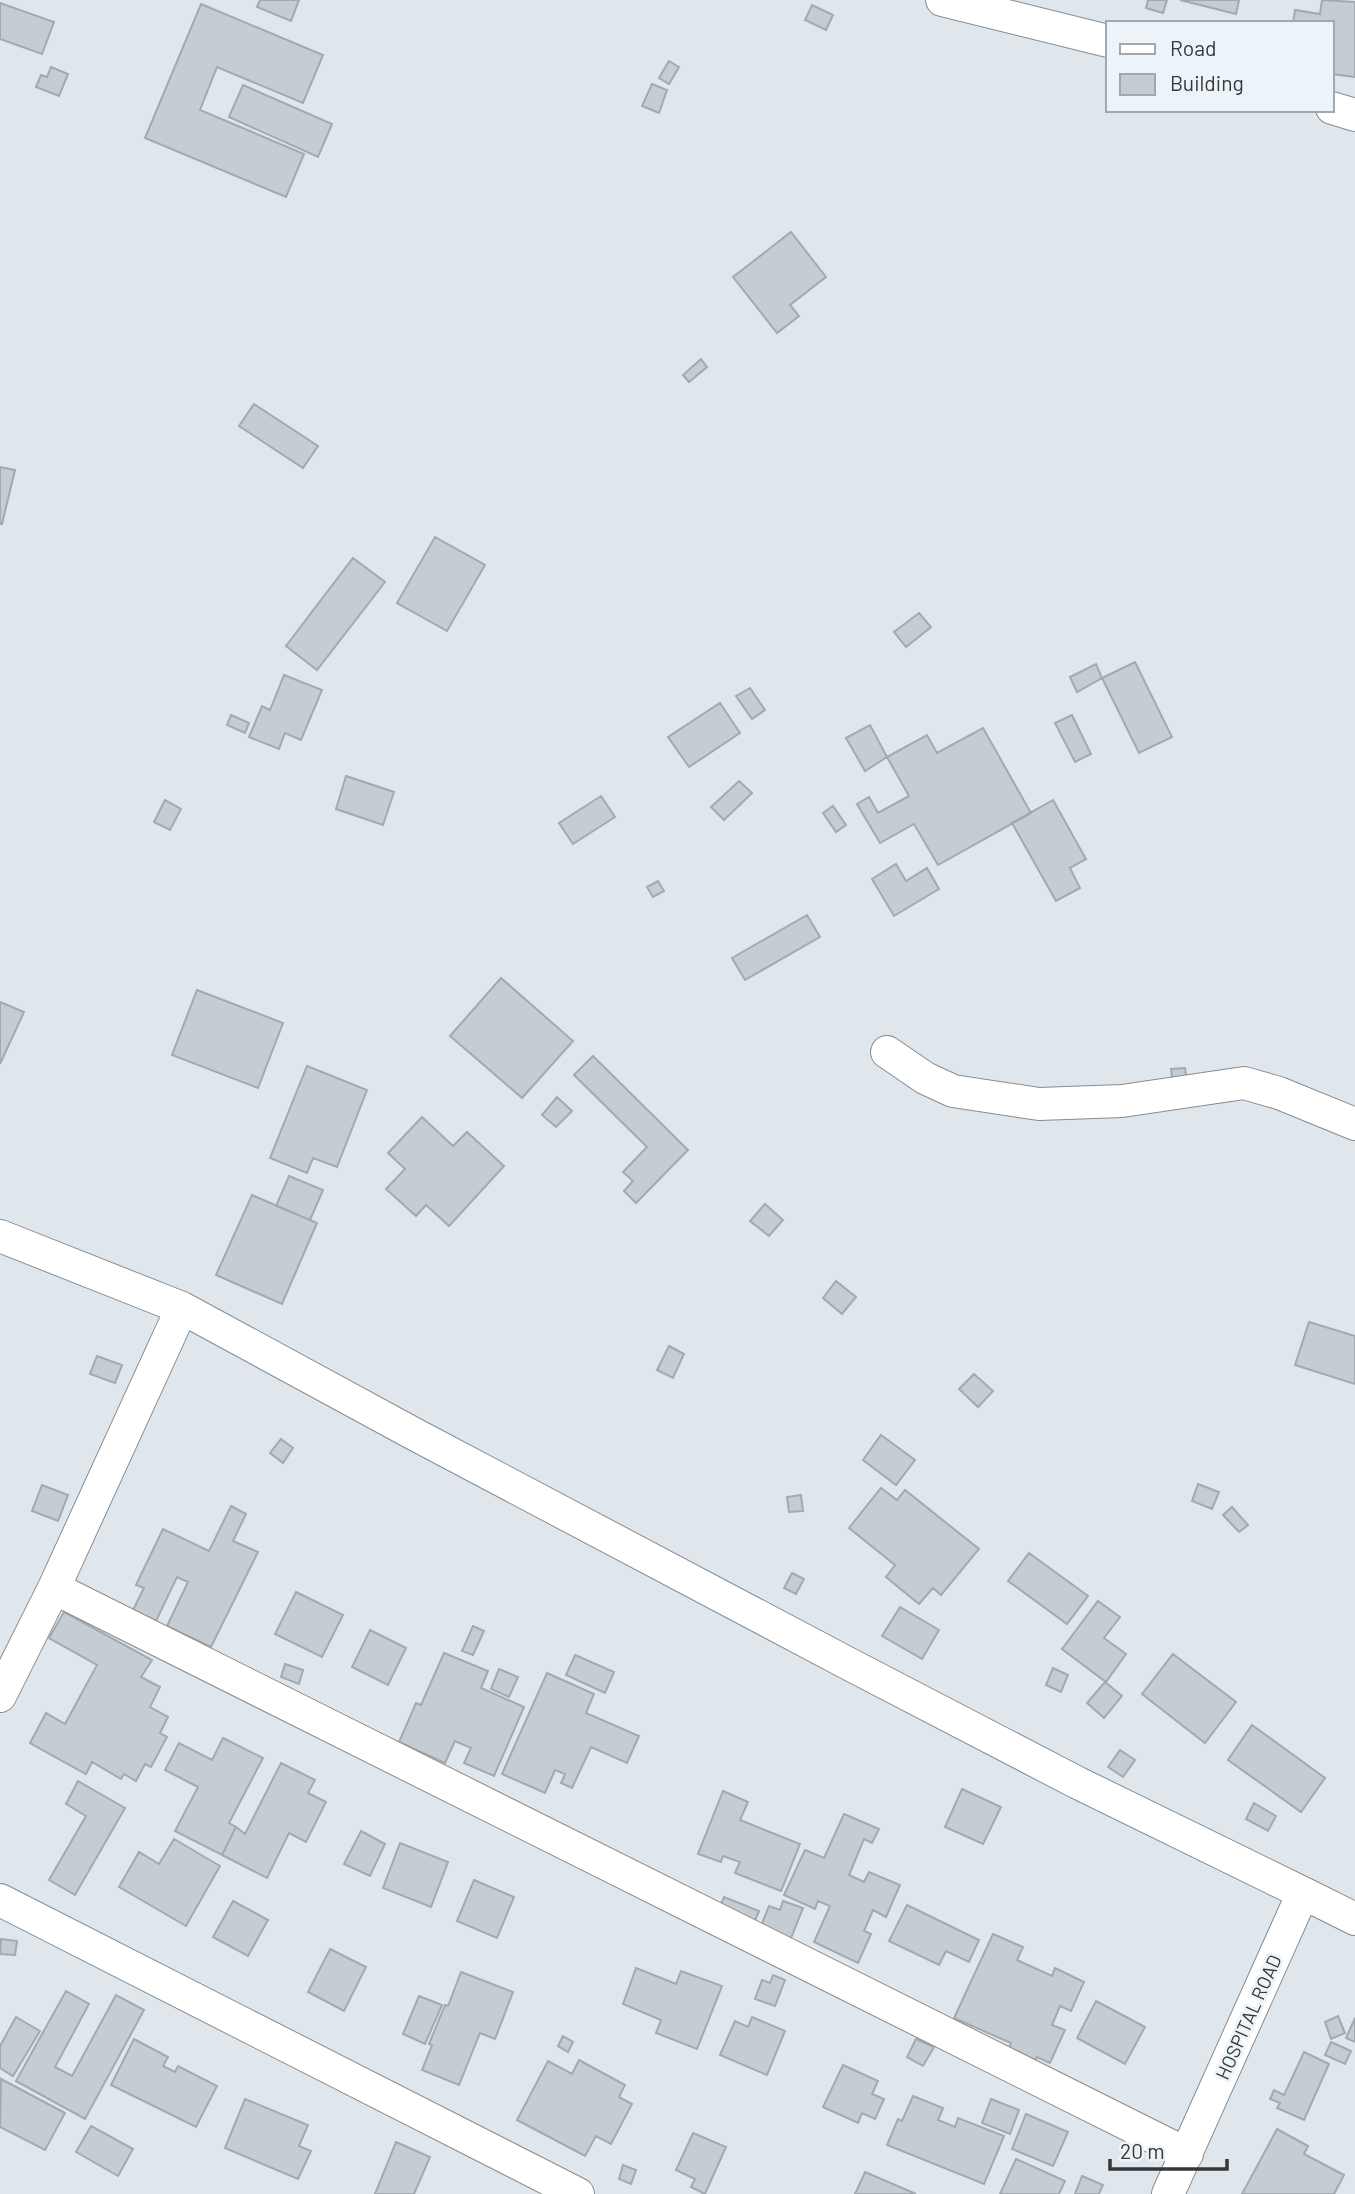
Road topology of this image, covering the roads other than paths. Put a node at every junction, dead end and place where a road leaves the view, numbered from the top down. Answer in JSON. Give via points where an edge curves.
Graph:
{"nodes":[{"id":1,"x":942,"y":0,"type":"edge"},
{"id":2,"x":1106,"y":41,"type":"edge"},
{"id":3,"x":1334,"y":109,"type":"edge"},
{"id":4,"x":1355,"y":115,"type":"edge"},
{"id":5,"x":887,"y":1052,"type":"dead end"},
{"id":6,"x":1355,"y":1124,"type":"edge"},
{"id":7,"x":0,"y":1236,"type":"edge"},
{"id":8,"x":183,"y":1308,"type":"junction"},
{"id":9,"x":54,"y":1588,"type":"junction"},
{"id":10,"x":0,"y":1696,"type":"edge"},
{"id":11,"x":1303,"y":1893,"type":"junction"},
{"id":12,"x":0,"y":1900,"type":"edge"},
{"id":13,"x":1355,"y":1919,"type":"edge"},
{"id":14,"x":1186,"y":2154,"type":"junction"},
{"id":15,"x":578,"y":2194,"type":"edge"},
{"id":16,"x":1168,"y":2194,"type":"edge"}],
"edges":[{"from":1,"to":2,"type":"street"},
{"from":3,"to":4,"type":"street"},
{"from":5,"to":6,"type":"street","via":[[953,1091],[1039,1104],[1122,1101],[1244,1083]]},
{"from":7,"to":8,"type":"street"},
{"from":8,"to":9,"type":"street"},
{"from":8,"to":11,"type":"street","via":[[851,1665]]},
{"from":9,"to":10,"type":"street"},
{"from":9,"to":14,"type":"street"},
{"from":11,"to":13,"type":"street"},
{"from":11,"to":14,"type":"street","name":"HOSPITAL ROAD"},
{"from":12,"to":15,"type":"street"},
{"from":14,"to":16,"type":"street","name":"HOSPITAL ROAD"}]}
